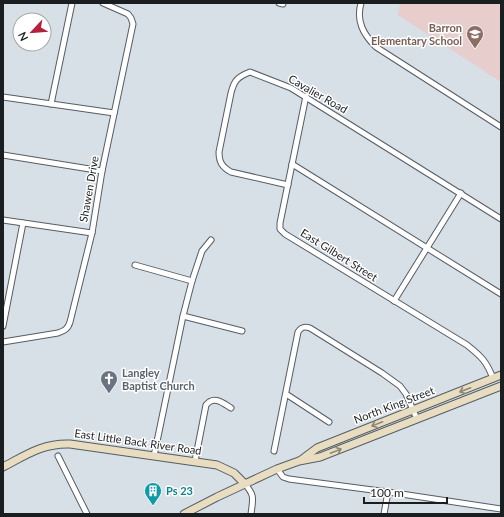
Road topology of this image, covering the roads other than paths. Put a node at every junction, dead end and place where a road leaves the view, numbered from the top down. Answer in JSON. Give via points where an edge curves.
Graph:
{"nodes":[{"id":1,"x":72,"y":3,"type":"edge"},
{"id":2,"x":103,"y":3,"type":"edge"},
{"id":3,"x":279,"y":3,"type":"edge"},
{"id":4,"x":283,"y":3,"type":"edge"},
{"id":5,"x":360,"y":3,"type":"edge"},
{"id":6,"x":3,"y":96,"type":"edge"},
{"id":7,"x":306,"y":96,"type":"junction"},
{"id":8,"x":51,"y":104,"type":"junction"},
{"id":9,"x":114,"y":113,"type":"junction"},
{"id":10,"x":501,"y":127,"type":"edge"},
{"id":11,"x":3,"y":156,"type":"edge"},
{"id":12,"x":292,"y":164,"type":"junction"},
{"id":13,"x":102,"y":171,"type":"junction"},
{"id":14,"x":288,"y":185,"type":"junction"},
{"id":15,"x":461,"y":194,"type":"junction"},
{"id":16,"x":501,"y":219,"type":"edge"},
{"id":17,"x":3,"y":220,"type":"edge"},
{"id":18,"x":23,"y":223,"type":"junction"},
{"id":19,"x":92,"y":233,"type":"junction"},
{"id":20,"x":211,"y":240,"type":"dead end"},
{"id":21,"x":427,"y":248,"type":"junction"},
{"id":22,"x":135,"y":265,"type":"dead end"},
{"id":23,"x":192,"y":281,"type":"junction"},
{"id":24,"x":501,"y":294,"type":"edge"},
{"id":25,"x":394,"y":301,"type":"junction"},
{"id":26,"x":183,"y":316,"type":"junction"},
{"id":27,"x":3,"y":326,"type":"edge"},
{"id":28,"x":242,"y":330,"type":"dead end"},
{"id":29,"x":3,"y":342,"type":"edge"},
{"id":30,"x":501,"y":375,"type":"edge"},
{"id":31,"x":493,"y":378,"type":"junction"},
{"id":32,"x":501,"y":386,"type":"edge"},
{"id":33,"x":286,"y":394,"type":"junction"},
{"id":34,"x":231,"y":408,"type":"dead end"},
{"id":35,"x":413,"y":410,"type":"junction"},
{"id":36,"x":417,"y":419,"type":"junction"},
{"id":37,"x":329,"y":422,"type":"dead end"},
{"id":38,"x":274,"y":451,"type":"dead end"},
{"id":39,"x":58,"y":456,"type":"dead end"},
{"id":40,"x":154,"y":456,"type":"junction"},
{"id":41,"x":195,"y":461,"type":"junction"},
{"id":42,"x":299,"y":461,"type":"junction"},
{"id":43,"x":3,"y":467,"type":"edge"},
{"id":44,"x":277,"y":469,"type":"junction"},
{"id":45,"x":245,"y":484,"type":"junction"},
{"id":46,"x":388,"y":492,"type":"junction"},
{"id":47,"x":501,"y":510,"type":"edge"},
{"id":48,"x":87,"y":514,"type":"edge"},
{"id":49,"x":184,"y":514,"type":"edge"},
{"id":50,"x":251,"y":514,"type":"edge"},
{"id":51,"x":384,"y":514,"type":"edge"}],
"edges":[{"from":1,"to":8,"type":"street"},
{"from":2,"to":9,"type":"street","name":"Shawen Drive","via":[[128,14],[133,24]]},
{"from":3,"to":4,"type":"street"},
{"from":5,"to":10,"type":"street","via":[[363,31],[376,47]]},
{"from":6,"to":8,"type":"street"},
{"from":7,"to":12,"type":"street","name":"East Gilbert Street"},
{"from":7,"to":14,"type":"street","name":"Cavalier Road","via":[[250,72],[244,74],[233,85],[219,152],[221,164],[231,172]]},
{"from":7,"to":15,"type":"street","name":"Cavalier Road"},
{"from":8,"to":9,"type":"street"},
{"from":9,"to":13,"type":"street","name":"Shawen Drive"},
{"from":11,"to":13,"type":"street"},
{"from":12,"to":14,"type":"street","name":"East Gilbert Street"},
{"from":12,"to":21,"type":"street"},
{"from":13,"to":19,"type":"street","name":"Shawen Drive"},
{"from":14,"to":25,"type":"street","name":"East Gilbert Street","via":[[280,229]]},
{"from":15,"to":16,"type":"street","name":"Cavalier Road"},
{"from":15,"to":21,"type":"street"},
{"from":17,"to":18,"type":"street"},
{"from":18,"to":19,"type":"street"},
{"from":18,"to":27,"type":"street"},
{"from":19,"to":29,"type":"street","name":"Shawen Drive","via":[[70,322],[64,331]]},
{"from":20,"to":23,"type":"street","via":[[202,251]]},
{"from":21,"to":24,"type":"street"},
{"from":21,"to":25,"type":"street"},
{"from":22,"to":23,"type":"street"},
{"from":23,"to":26,"type":"street"},
{"from":25,"to":31,"type":"street","name":"East Gilbert Street","via":[[472,350],[487,364]]},
{"from":26,"to":28,"type":"street"},
{"from":26,"to":40,"type":"street"},
{"from":30,"to":31,"type":"main road","name":"North King Street"},
{"from":31,"to":35,"type":"main road","name":"North King Street","one_way":true},
{"from":32,"to":36,"type":"main road","name":"North King Street"},
{"from":33,"to":35,"type":"street","via":[[298,332],[306,326],[395,381],[406,394]]},
{"from":33,"to":37,"type":"street"},
{"from":33,"to":38,"type":"street"},
{"from":34,"to":41,"type":"street","via":[[219,401],[208,402]]},
{"from":35,"to":36,"type":"street"},
{"from":35,"to":42,"type":"main road","name":"North King Street","one_way":true,"via":[[317,448]]},
{"from":42,"to":36,"type":"main road","name":"North King Street","one_way":true,"via":[[320,457]]},
{"from":39,"to":48,"type":"street"},
{"from":40,"to":41,"type":"main road","name":"East Little Back River Road"},
{"from":40,"to":43,"type":"main road","name":"East Little Back River Road","via":[[58,444],[35,450]]},
{"from":41,"to":45,"type":"main road","name":"East Little Back River Road","via":[[223,466]]},
{"from":42,"to":44,"type":"main road","name":"North King Street"},
{"from":44,"to":45,"type":"main road","name":"North King Street"},
{"from":44,"to":46,"type":"street","via":[[283,477],[289,479]]},
{"from":45,"to":49,"type":"main road","name":"North King Street"},
{"from":45,"to":50,"type":"street","via":[[252,494]]},
{"from":46,"to":47,"type":"street"},
{"from":46,"to":51,"type":"street"}]}
